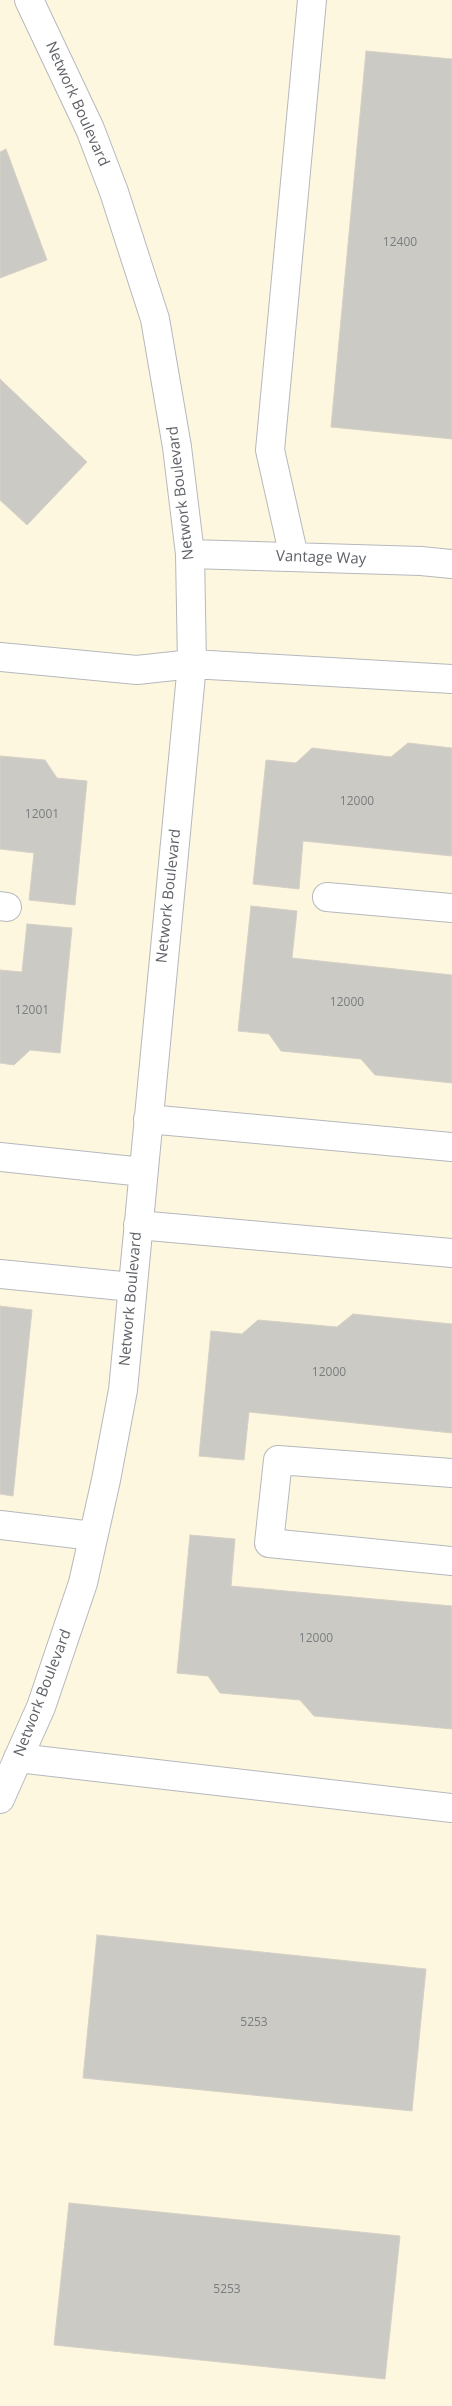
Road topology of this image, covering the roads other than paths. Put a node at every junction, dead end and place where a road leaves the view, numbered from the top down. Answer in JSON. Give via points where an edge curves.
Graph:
{"nodes":[{"id":1,"x":29,"y":0,"type":"edge"},
{"id":2,"x":312,"y":0,"type":"edge"},
{"id":3,"x":190,"y":554,"type":"junction"},
{"id":4,"x":294,"y":557,"type":"junction"},
{"id":5,"x":452,"y":564,"type":"edge"},
{"id":6,"x":0,"y":657,"type":"edge"},
{"id":7,"x":192,"y":664,"type":"junction"},
{"id":8,"x":452,"y":680,"type":"edge"},
{"id":9,"x":327,"y":897,"type":"dead end"},
{"id":10,"x":452,"y":908,"type":"edge"},
{"id":11,"x":148,"y":1119,"type":"junction"},
{"id":12,"x":452,"y":1147,"type":"edge"},
{"id":13,"x":0,"y":1156,"type":"edge"},
{"id":14,"x":143,"y":1172,"type":"junction"},
{"id":15,"x":138,"y":1225,"type":"junction"},
{"id":16,"x":452,"y":1253,"type":"edge"},
{"id":17,"x":0,"y":1274,"type":"edge"},
{"id":18,"x":132,"y":1287,"type":"junction"},
{"id":19,"x":452,"y":1473,"type":"edge"},
{"id":20,"x":0,"y":1526,"type":"edge"},
{"id":21,"x":93,"y":1536,"type":"junction"},
{"id":22,"x":452,"y":1561,"type":"edge"},
{"id":23,"x":18,"y":1758,"type":"junction"},
{"id":24,"x":2,"y":1792,"type":"edge"},
{"id":25,"x":452,"y":1808,"type":"edge"}],
"edges":[{"from":1,"to":3,"type":"street","name":"Network Boulevard","via":[[90,129],[155,319],[177,447]]},
{"from":2,"to":4,"type":"street","via":[[270,450]]},
{"from":3,"to":4,"type":"street","name":"Vantage Way"},
{"from":3,"to":7,"type":"street","name":"Network Boulevard"},
{"from":4,"to":5,"type":"street","name":"Vantage Way"},
{"from":6,"to":7,"type":"street","via":[[137,670]]},
{"from":7,"to":8,"type":"street"},
{"from":7,"to":11,"type":"street","name":"Network Boulevard"},
{"from":9,"to":10,"type":"street"},
{"from":11,"to":12,"type":"street"},
{"from":11,"to":14,"type":"street","name":"Network Boulevard"},
{"from":13,"to":14,"type":"street"},
{"from":14,"to":15,"type":"street","name":"Network Boulevard"},
{"from":15,"to":16,"type":"street"},
{"from":15,"to":18,"type":"street","name":"Network Boulevard"},
{"from":17,"to":18,"type":"street"},
{"from":18,"to":21,"type":"street","name":"Network Boulevard","via":[[123,1390]]},
{"from":19,"to":22,"type":"street","via":[[278,1460],[269,1543]]},
{"from":20,"to":21,"type":"street"},
{"from":21,"to":23,"type":"street","name":"Network Boulevard","via":[[83,1583],[41,1708]]},
{"from":23,"to":24,"type":"street","name":"Network Boulevard"},
{"from":23,"to":25,"type":"street"}]}
